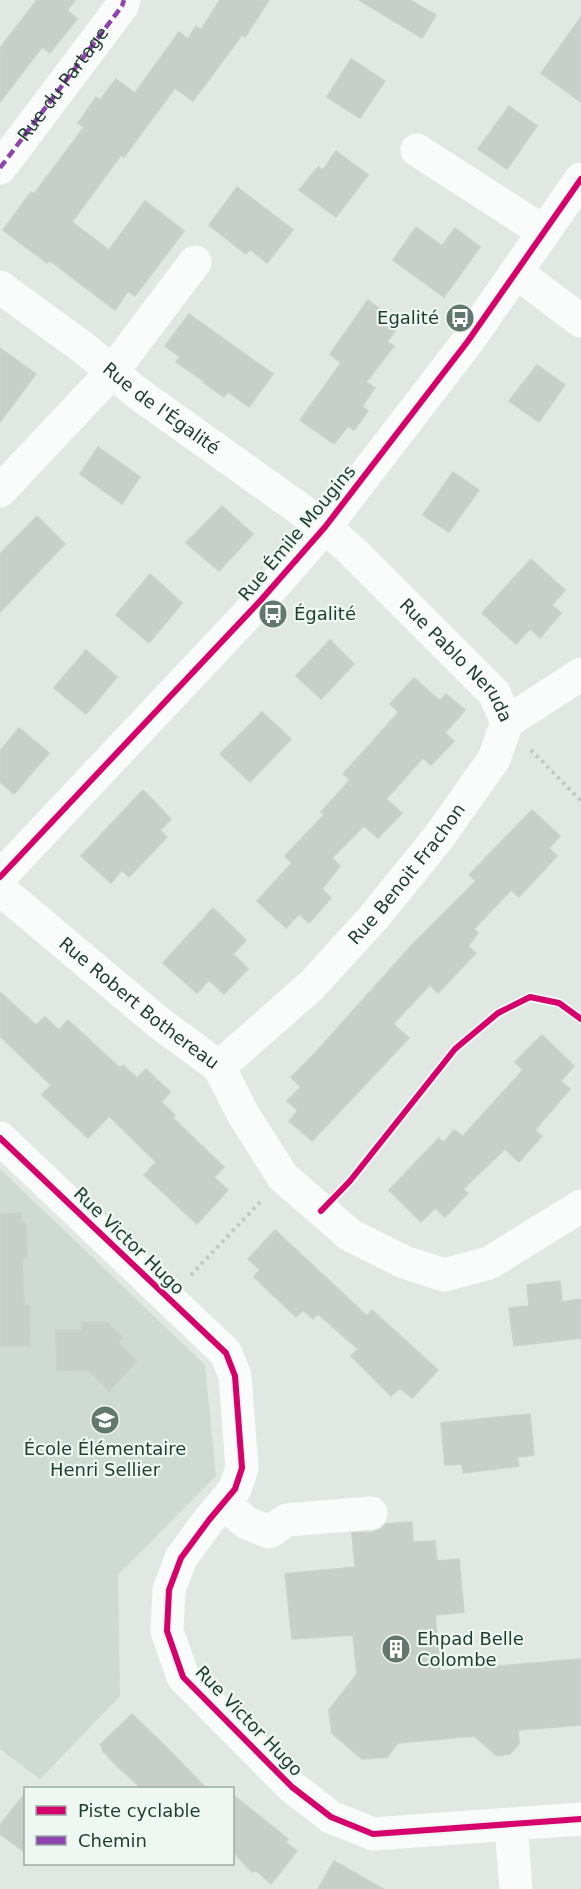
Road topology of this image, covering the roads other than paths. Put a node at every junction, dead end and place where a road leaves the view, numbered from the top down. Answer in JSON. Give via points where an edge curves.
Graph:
{"nodes":[{"id":1,"x":124,"y":0,"type":"edge"},
{"id":2,"x":417,"y":150,"type":"dead end"},
{"id":3,"x":0,"y":168,"type":"edge"},
{"id":4,"x":581,"y":179,"type":"edge"},
{"id":5,"x":544,"y":232,"type":"junction"},
{"id":6,"x":195,"y":262,"type":"dead end"},
{"id":7,"x":516,"y":272,"type":"junction"},
{"id":8,"x":0,"y":287,"type":"edge"},
{"id":9,"x":581,"y":321,"type":"edge"},
{"id":10,"x":112,"y":372,"type":"junction"},
{"id":11,"x":0,"y":492,"type":"edge"},
{"id":12,"x":325,"y":527,"type":"junction"},
{"id":13,"x":581,"y":674,"type":"edge"},
{"id":14,"x":507,"y":722,"type":"junction"},
{"id":15,"x":0,"y":877,"type":"edge"},
{"id":16,"x":0,"y":889,"type":"edge"},
{"id":17,"x":219,"y":1067,"type":"junction"},
{"id":18,"x":0,"y":1138,"type":"edge"},
{"id":19,"x":581,"y":1206,"type":"edge"},
{"id":20,"x":223,"y":1504,"type":"junction"},
{"id":21,"x":371,"y":1512,"type":"dead end"},
{"id":22,"x":581,"y":1819,"type":"edge"},
{"id":23,"x":511,"y":1825,"type":"junction"},
{"id":24,"x":516,"y":1889,"type":"edge"}],
"edges":[{"from":1,"to":3,"type":"street","name":"Rue du Partage"},
{"from":2,"to":5,"type":"street"},
{"from":4,"to":5,"type":"street","name":"Rue Émile Mougins"},
{"from":5,"to":7,"type":"street","name":"Rue Émile Mougins"},
{"from":6,"to":10,"type":"street"},
{"from":7,"to":9,"type":"street"},
{"from":7,"to":12,"type":"street","name":"Rue Émile Mougins"},
{"from":8,"to":10,"type":"street","name":"Rue de l'Égalité"},
{"from":10,"to":11,"type":"street"},
{"from":10,"to":12,"type":"street","name":"Rue de l'Égalité"},
{"from":12,"to":14,"type":"street","name":"Rue Pablo Neruda","via":[[494,693]]},
{"from":12,"to":15,"type":"street","name":"Rue Émile Mougins"},
{"from":13,"to":14,"type":"street"},
{"from":14,"to":17,"type":"street","name":"Rue Benoit Frachon","via":[[494,759],[438,838],[374,917],[312,985]]},
{"from":16,"to":17,"type":"street","name":"Rue Robert Bothereau","via":[[158,1022]]},
{"from":17,"to":19,"type":"street","name":"Rue Robert Bothereau","via":[[283,1177],[350,1235],[404,1262],[444,1275],[489,1263]]},
{"from":18,"to":20,"type":"street","name":"Rue Victor Hugo","via":[[226,1353],[235,1376],[242,1468],[235,1490]]},
{"from":20,"to":21,"type":"street","via":[[247,1523],[269,1532],[287,1520]]},
{"from":20,"to":23,"type":"street","name":"Rue Victor Hugo","via":[[181,1558],[169,1590],[166,1631],[183,1677],[292,1787],[331,1817],[373,1834]]},
{"from":22,"to":23,"type":"street","name":"Rue Victor Hugo"},
{"from":23,"to":24,"type":"street"}]}
